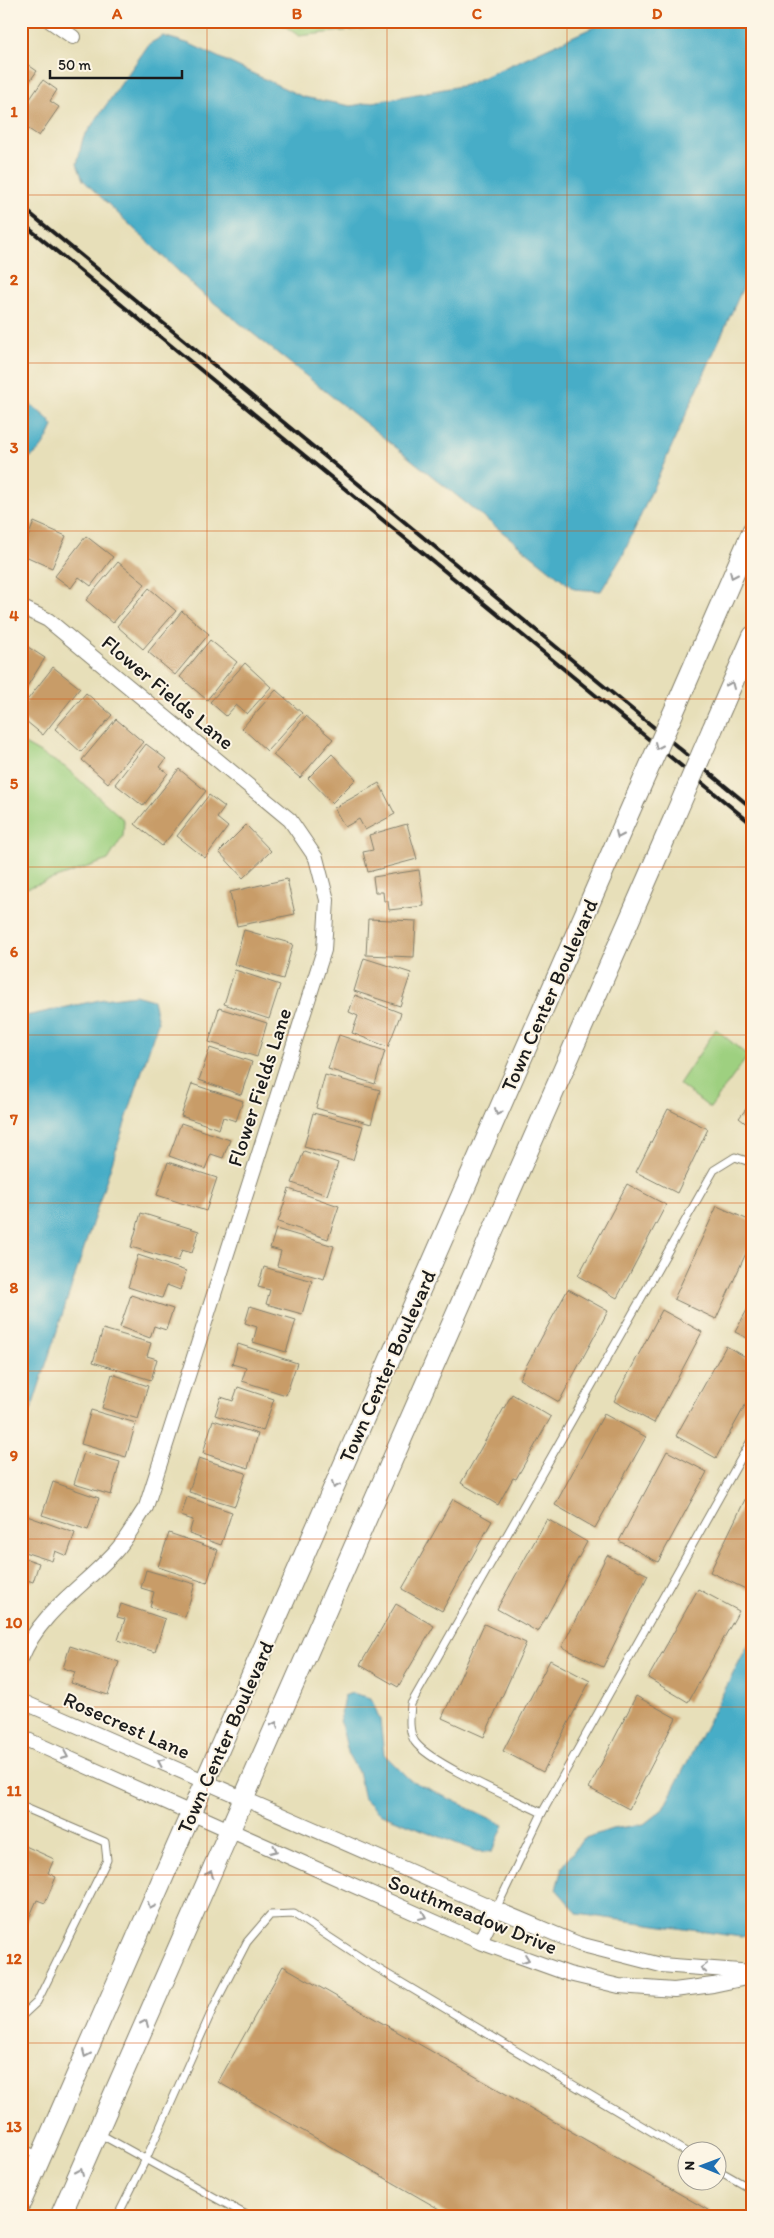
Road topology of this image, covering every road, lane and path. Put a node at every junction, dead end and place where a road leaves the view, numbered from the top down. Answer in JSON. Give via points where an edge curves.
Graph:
{"nodes":[{"id":1,"x":50,"y":21,"type":"edge"},
{"id":2,"x":73,"y":37,"type":"dead end"},
{"id":3,"x":753,"y":530,"type":"edge"},
{"id":4,"x":21,"y":607,"type":"edge"},
{"id":5,"x":753,"y":636,"type":"edge"},
{"id":6,"x":753,"y":1163,"type":"edge"},
{"id":7,"x":753,"y":1437,"type":"edge"},
{"id":8,"x":21,"y":1659,"type":"edge"},
{"id":9,"x":21,"y":1701,"type":"edge"},
{"id":10,"x":21,"y":1737,"type":"edge"},
{"id":11,"x":205,"y":1782,"type":"junction"},
{"id":12,"x":243,"y":1798,"type":"junction"},
{"id":13,"x":21,"y":1806,"type":"edge"},
{"id":14,"x":192,"y":1813,"type":"junction"},
{"id":15,"x":542,"y":1813,"type":"junction"},
{"id":16,"x":230,"y":1830,"type":"junction"},
{"id":17,"x":496,"y":1909,"type":"junction"},
{"id":18,"x":480,"y":1942,"type":"junction"},
{"id":19,"x":753,"y":1974,"type":"edge"},
{"id":20,"x":22,"y":2016,"type":"edge"},
{"id":21,"x":97,"y":2132,"type":"junction"},
{"id":22,"x":676,"y":2146,"type":"edge"},
{"id":23,"x":21,"y":2148,"type":"edge"},
{"id":24,"x":41,"y":2156,"type":"junction"},
{"id":25,"x":146,"y":2159,"type":"junction"},
{"id":26,"x":726,"y":2175,"type":"edge"},
{"id":27,"x":753,"y":2190,"type":"edge"},
{"id":28,"x":21,"y":2202,"type":"edge"},
{"id":29,"x":60,"y":2217,"type":"edge"},
{"id":30,"x":117,"y":2217,"type":"edge"},
{"id":31,"x":250,"y":2217,"type":"edge"}],
"edges":[{"from":1,"to":2,"type":"street"},
{"from":3,"to":11,"type":"main road","name":"Town Center Boulevard","one_way":true,"bridge":true},
{"from":4,"to":8,"type":"street","name":"Flower Fields Lane","via":[[48,620],[290,820],[316,858],[327,900],[324,950],[146,1507],[116,1551],[46,1618],[29,1639]]},
{"from":12,"to":5,"type":"main road","name":"Town Center Boulevard","one_way":true,"bridge":true},
{"from":6,"to":15,"type":"lane","via":[[735,1158],[714,1170],[411,1704],[409,1722],[414,1741],[429,1756]]},
{"from":7,"to":15,"type":"lane"},
{"from":11,"to":9,"type":"street","name":"Rosecrest Lane","one_way":true},
{"from":10,"to":14,"type":"street","one_way":true},
{"from":11,"to":12,"type":"street","name":"Rosecrest Lane"},
{"from":11,"to":14,"type":"main road","name":"Town Center Boulevard"},
{"from":12,"to":16,"type":"main road","name":"Town Center Boulevard"},
{"from":12,"to":17,"type":"street","name":"Southmeadow Drive"},
{"from":13,"to":20,"type":"lane","via":[[105,1842],[107,1860],[38,2002]]},
{"from":14,"to":16,"type":"street","name":"Southmeadow Drive"},
{"from":14,"to":24,"type":"main road","name":"Town Center Boulevard","one_way":true},
{"from":15,"to":17,"type":"lane"},
{"from":16,"to":18,"type":"street","name":"Southmeadow Drive","one_way":true},
{"from":21,"to":16,"type":"main road","name":"Town Center Boulevard","one_way":true},
{"from":17,"to":18,"type":"street"},
{"from":19,"to":17,"type":"street","name":"Southmeadow Drive","one_way":true,"via":[[661,1965],[579,1944]]},
{"from":18,"to":19,"type":"street","name":"Southmeadow Drive","one_way":true,"via":[[569,1974],[619,1986],[674,1990],[713,1985]]},
{"from":21,"to":25,"type":"lane"},
{"from":29,"to":21,"type":"main road","name":"Town Center Boulevard","one_way":true},
{"from":22,"to":25,"type":"lane","via":[[367,1962],[294,1914],[270,1915],[247,1942],[215,2004]]},
{"from":23,"to":24,"type":"lane"},
{"from":24,"to":28,"type":"main road","name":"Town Center Boulevard"},
{"from":25,"to":30,"type":"lane"},
{"from":25,"to":31,"type":"lane"},
{"from":26,"to":27,"type":"lane"}]}
